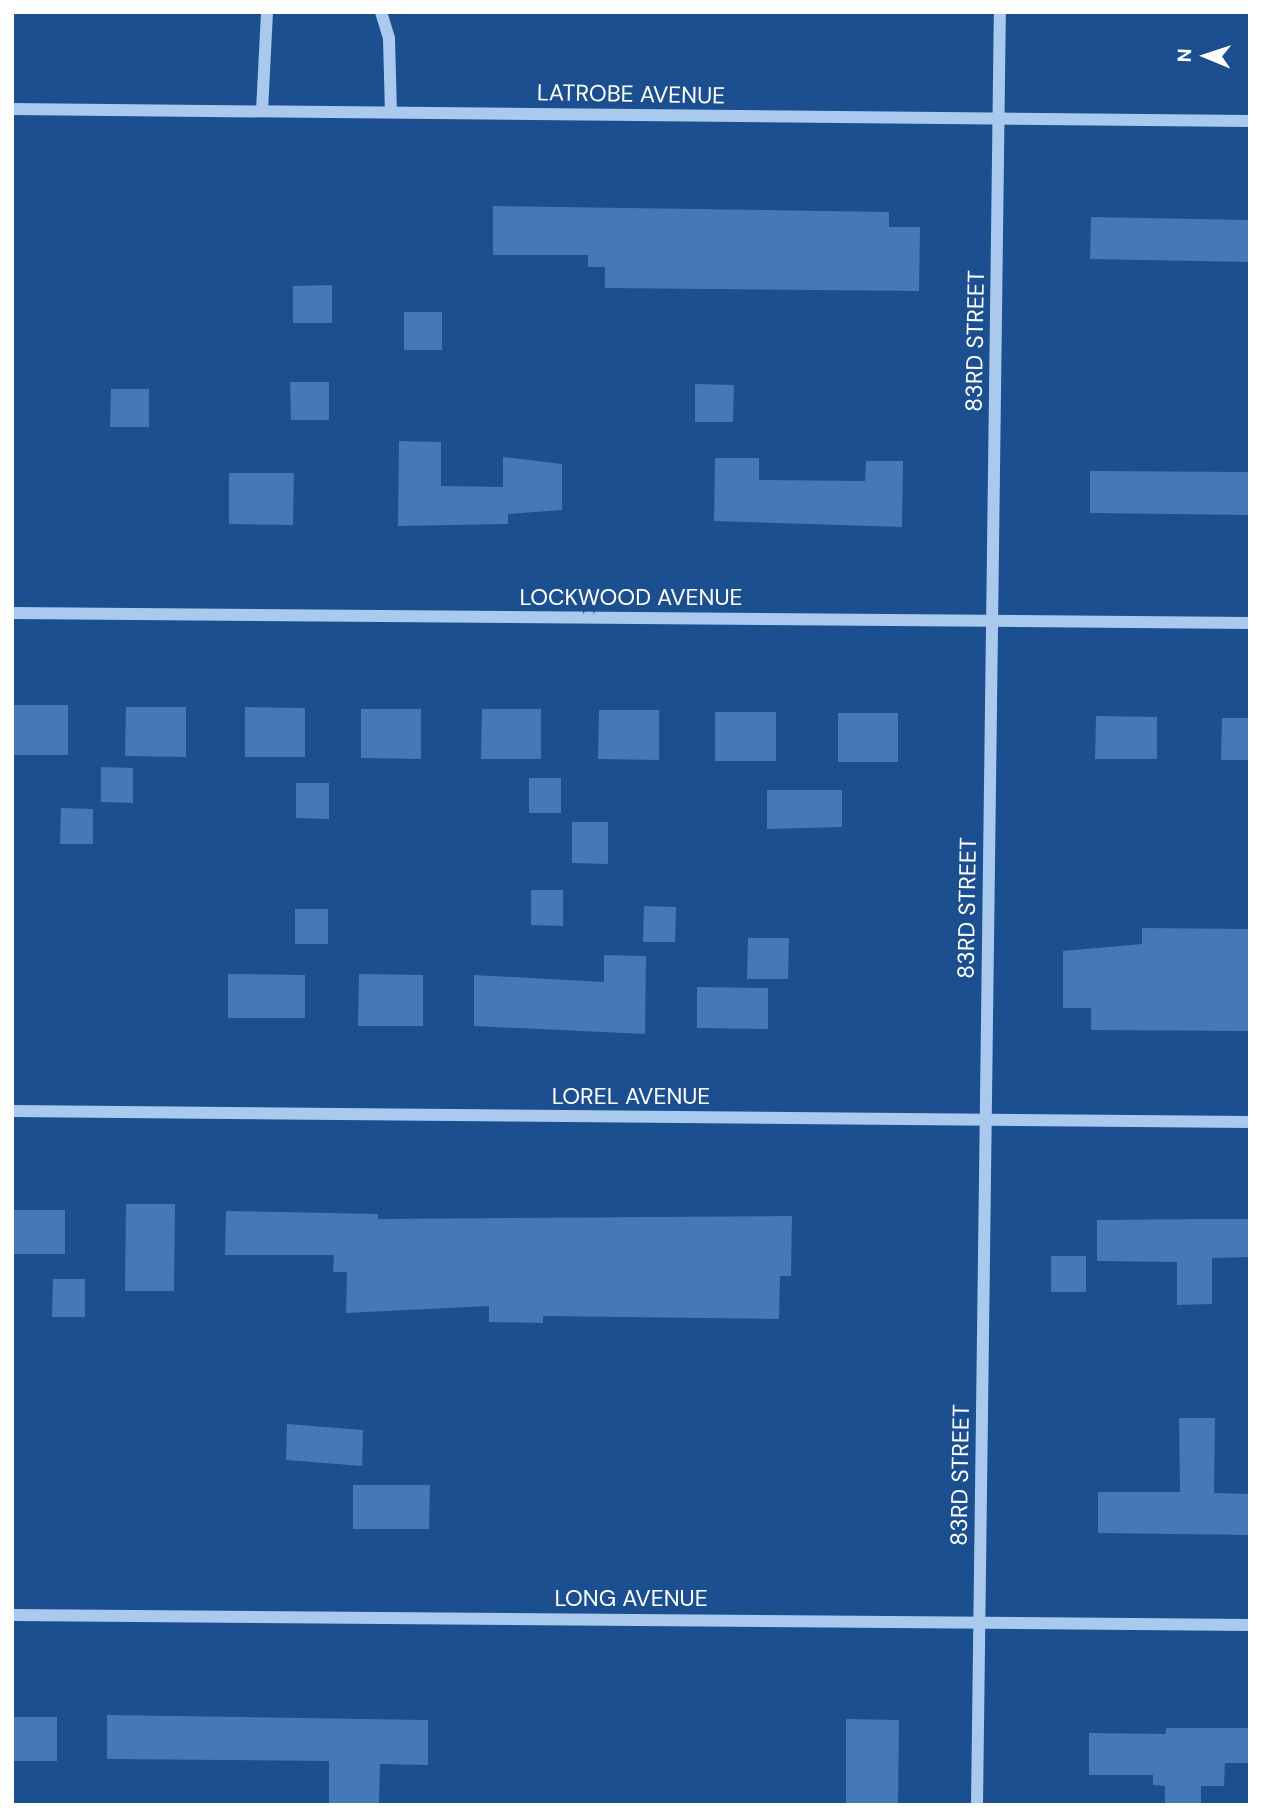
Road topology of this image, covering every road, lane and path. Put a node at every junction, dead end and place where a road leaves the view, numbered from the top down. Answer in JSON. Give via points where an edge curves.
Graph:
{"nodes":[{"id":1,"x":267,"y":12,"type":"edge"},
{"id":2,"x":381,"y":12,"type":"edge"},
{"id":3,"x":1000,"y":12,"type":"edge"},
{"id":4,"x":12,"y":109,"type":"edge"},
{"id":5,"x":262,"y":111,"type":"junction"},
{"id":6,"x":391,"y":112,"type":"junction"},
{"id":7,"x":998,"y":119,"type":"junction"},
{"id":8,"x":1250,"y":121,"type":"edge"},
{"id":9,"x":12,"y":613,"type":"edge"},
{"id":10,"x":992,"y":621,"type":"junction"},
{"id":11,"x":1250,"y":623,"type":"edge"},
{"id":12,"x":12,"y":1111,"type":"edge"},
{"id":13,"x":986,"y":1120,"type":"junction"},
{"id":14,"x":1250,"y":1122,"type":"edge"},
{"id":15,"x":12,"y":1615,"type":"edge"},
{"id":16,"x":979,"y":1622,"type":"junction"},
{"id":17,"x":1250,"y":1625,"type":"edge"},
{"id":18,"x":977,"y":1805,"type":"edge"}],
"edges":[{"from":1,"to":5,"type":"street"},
{"from":2,"to":6,"type":"street","via":[[389,38]]},
{"from":3,"to":7,"type":"street","name":"83RD STREET"},
{"from":4,"to":5,"type":"street","name":"LATROBE AVENUE"},
{"from":5,"to":6,"type":"street","name":"LATROBE AVENUE"},
{"from":6,"to":7,"type":"street","name":"LATROBE AVENUE"},
{"from":7,"to":8,"type":"street","name":"LATROBE AVENUE"},
{"from":7,"to":10,"type":"street","name":"83RD STREET"},
{"from":9,"to":10,"type":"street","name":"LOCKWOOD AVENUE"},
{"from":10,"to":11,"type":"street","name":"LOCKWOOD AVENUE"},
{"from":10,"to":13,"type":"street","name":"83RD STREET"},
{"from":12,"to":13,"type":"street","name":"LOREL AVENUE"},
{"from":13,"to":14,"type":"street","name":"LOREL AVENUE"},
{"from":13,"to":16,"type":"street","name":"83RD STREET"},
{"from":15,"to":16,"type":"street","name":"LONG AVENUE"},
{"from":16,"to":17,"type":"street","name":"LONG AVENUE"},
{"from":16,"to":18,"type":"street","name":"83RD STREET"}]}
